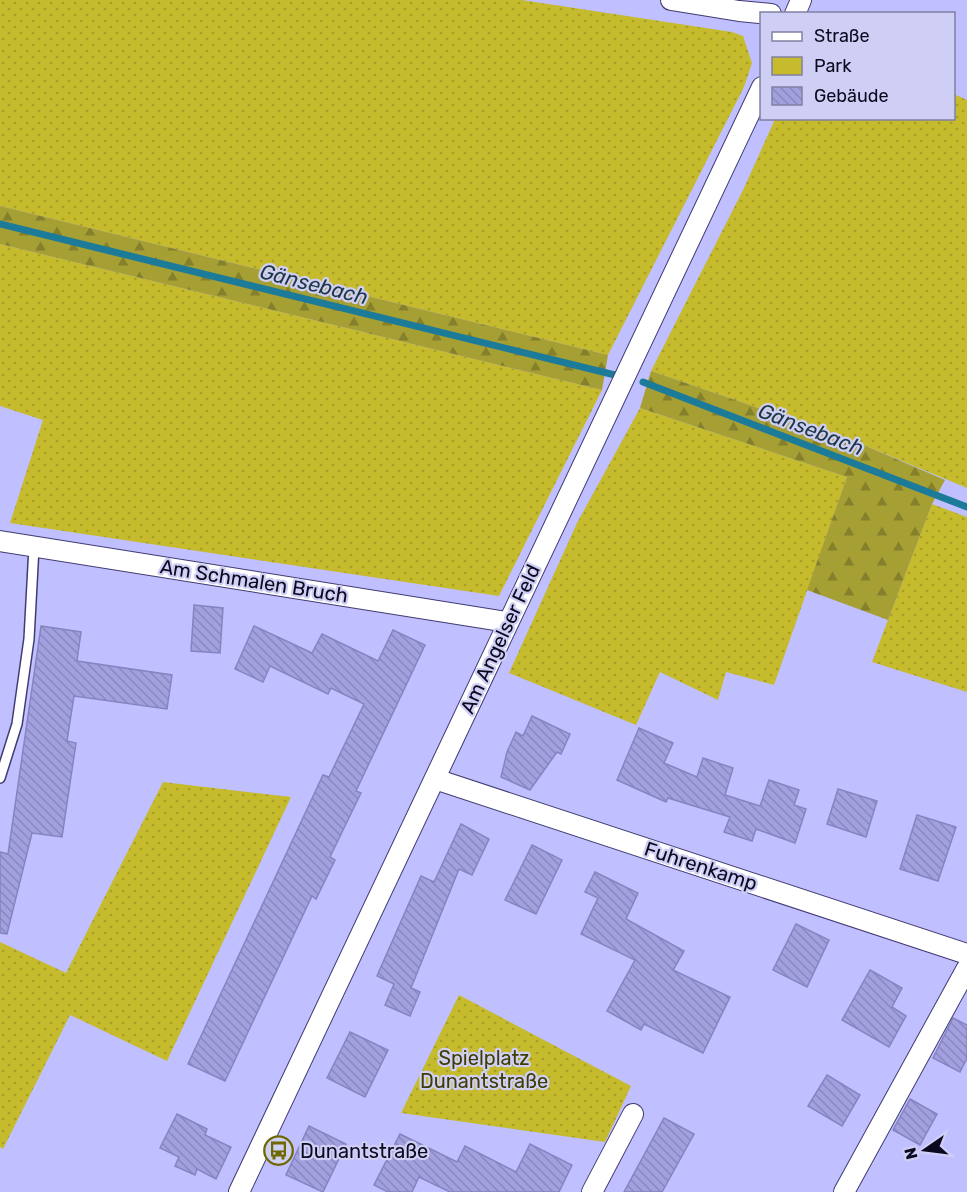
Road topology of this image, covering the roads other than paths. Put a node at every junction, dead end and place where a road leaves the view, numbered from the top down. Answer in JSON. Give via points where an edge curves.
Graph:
{"nodes":[{"id":1,"x":671,"y":0,"type":"edge"},
{"id":2,"x":760,"y":12,"type":"edge"},
{"id":3,"x":760,"y":91,"type":"edge"},
{"id":4,"x":0,"y":541,"type":"edge"},
{"id":5,"x":34,"y":546,"type":"junction"},
{"id":6,"x":507,"y":622,"type":"junction"},
{"id":7,"x":0,"y":778,"type":"edge"},
{"id":8,"x":435,"y":779,"type":"junction"},
{"id":9,"x":967,"y":954,"type":"edge"},
{"id":10,"x":967,"y":968,"type":"edge"},
{"id":11,"x":633,"y":1114,"type":"dead end"},
{"id":12,"x":239,"y":1192,"type":"edge"},
{"id":13,"x":592,"y":1192,"type":"edge"},
{"id":14,"x":844,"y":1192,"type":"edge"}],
"edges":[{"from":1,"to":2,"type":"street"},
{"from":3,"to":6,"type":"street","name":"Am Angelser Feld"},
{"from":4,"to":5,"type":"street","name":"Am Schmalen Bruch"},
{"from":5,"to":6,"type":"street","name":"Am Schmalen Bruch"},
{"from":5,"to":7,"type":"lane","via":[[29,639],[17,724]]},
{"from":6,"to":8,"type":"street","name":"Am Angelser Feld"},
{"from":8,"to":9,"type":"street","name":"Fuhrenkamp"},
{"from":8,"to":12,"type":"street","name":"Am Angelser Feld"},
{"from":10,"to":14,"type":"street"},
{"from":11,"to":13,"type":"street"}]}
